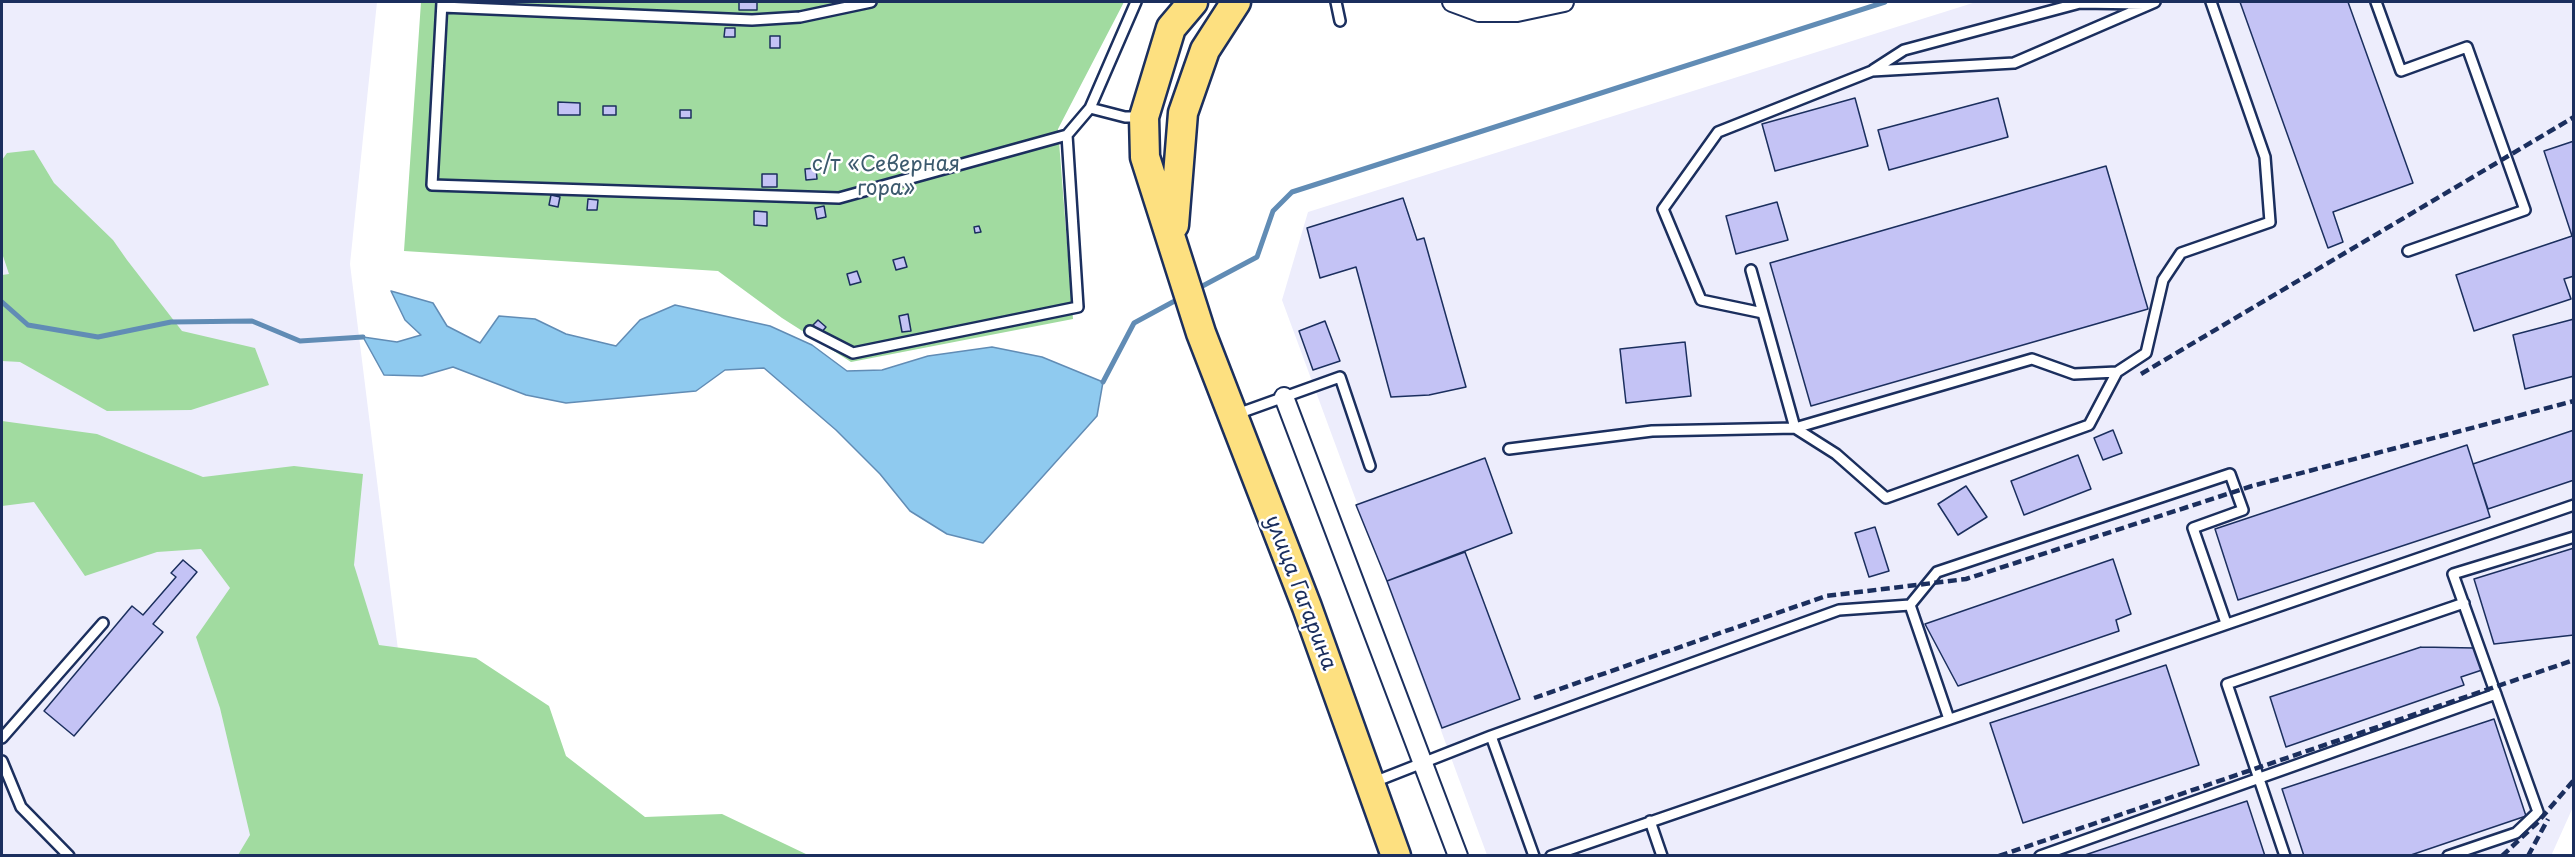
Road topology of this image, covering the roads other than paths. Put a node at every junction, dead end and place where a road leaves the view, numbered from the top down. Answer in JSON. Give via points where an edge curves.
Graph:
{"nodes":[{"id":1,"x":871,"y":2,"type":"edge"},
{"id":2,"x":1136,"y":2,"type":"edge"},
{"id":3,"x":1193,"y":2,"type":"edge"},
{"id":4,"x":1236,"y":2,"type":"edge"},
{"id":5,"x":1336,"y":2,"type":"edge"},
{"id":6,"x":1452,"y":2,"type":"edge"},
{"id":7,"x":1564,"y":2,"type":"edge"},
{"id":8,"x":2211,"y":2,"type":"edge"},
{"id":9,"x":2376,"y":2,"type":"edge"},
{"id":10,"x":2152,"y":3,"type":"edge"},
{"id":11,"x":442,"y":4,"type":"edge"},
{"id":12,"x":1340,"y":21,"type":"dead end"},
{"id":13,"x":1872,"y":71,"type":"junction"},
{"id":14,"x":1090,"y":108,"type":"junction"},
{"id":15,"x":1144,"y":117,"type":"junction"},
{"id":16,"x":1066,"y":135,"type":"junction"},
{"id":17,"x":1173,"y":239,"type":"junction"},
{"id":18,"x":2408,"y":251,"type":"dead end"},
{"id":19,"x":1751,"y":270,"type":"dead end"},
{"id":20,"x":1763,"y":313,"type":"junction"},
{"id":21,"x":810,"y":331,"type":"dead end"},
{"id":22,"x":2117,"y":372,"type":"junction"},
{"id":23,"x":1284,"y":397,"type":"junction"},
{"id":24,"x":1232,"y":416,"type":"junction"},
{"id":25,"x":1796,"y":428,"type":"junction"},
{"id":26,"x":1509,"y":449,"type":"dead end"},
{"id":27,"x":1370,"y":466,"type":"dead end"},
{"id":28,"x":2574,"y":505,"type":"edge"},
{"id":29,"x":2574,"y":537,"type":"edge"},
{"id":30,"x":2464,"y":603,"type":"junction"},
{"id":31,"x":1910,"y":605,"type":"junction"},
{"id":32,"x":103,"y":623,"type":"dead end"},
{"id":33,"x":2226,"y":623,"type":"junction"},
{"id":34,"x":2496,"y":694,"type":"junction"},
{"id":35,"x":1949,"y":718,"type":"junction"},
{"id":36,"x":1491,"y":736,"type":"junction"},
{"id":37,"x":2,"y":738,"type":"edge"},
{"id":38,"x":2,"y":761,"type":"edge"},
{"id":39,"x":1423,"y":763,"type":"junction"},
{"id":40,"x":2259,"y":778,"type":"junction"},
{"id":41,"x":1370,"y":784,"type":"junction"},
{"id":42,"x":1650,"y":821,"type":"junction"},
{"id":43,"x":69,"y":855,"type":"edge"},
{"id":44,"x":1396,"y":855,"type":"edge"},
{"id":45,"x":1458,"y":855,"type":"edge"},
{"id":46,"x":1534,"y":855,"type":"edge"},
{"id":47,"x":1551,"y":855,"type":"edge"},
{"id":48,"x":1662,"y":855,"type":"edge"},
{"id":49,"x":2040,"y":855,"type":"edge"},
{"id":50,"x":2285,"y":855,"type":"edge"},
{"id":51,"x":2448,"y":855,"type":"edge"}],
"edges":[{"from":1,"to":11,"type":"lane","via":[[800,17],[752,20]]},
{"from":2,"to":14,"type":"lane"},
{"from":3,"to":15,"type":"main road","name":"улица Гагарина","via":[[1172,28]]},
{"from":4,"to":17,"type":"main road","via":[[1204,50],[1183,113]]},
{"from":5,"to":12,"type":"lane"},
{"from":6,"to":7,"type":"street","via":[[1479,12],[1517,12]]},
{"from":8,"to":22,"type":"lane","via":[[2265,157],[2270,222],[2181,253],[2163,280],[2146,353]]},
{"from":9,"to":18,"type":"lane","via":[[2401,71],[2467,47],[2525,210]]},
{"from":10,"to":13,"type":"lane","via":[[2080,3],[1904,50]]},
{"from":10,"to":13,"type":"lane","via":[[2014,63]]},
{"from":11,"to":16,"type":"lane","via":[[432,184],[839,198]]},
{"from":13,"to":20,"type":"lane","via":[[1718,132],[1663,209],[1701,300]]},
{"from":14,"to":15,"type":"lane","via":[[1125,117]]},
{"from":14,"to":16,"type":"lane"},
{"from":15,"to":17,"type":"main road","name":"улица Гагарина","via":[[1145,157]]},
{"from":16,"to":21,"type":"lane","via":[[1078,307],[853,353]]},
{"from":17,"to":24,"type":"main road","name":"улица Гагарина","via":[[1201,333]]},
{"from":19,"to":20,"type":"lane"},
{"from":20,"to":25,"type":"lane"},
{"from":22,"to":25,"type":"lane","via":[[2074,374],[2032,359]]},
{"from":22,"to":25,"type":"lane","via":[[2089,425],[1886,498],[1836,454]]},
{"from":23,"to":24,"type":"lane"},
{"from":23,"to":27,"type":"lane","via":[[1340,377]]},
{"from":23,"to":39,"type":"street"},
{"from":24,"to":41,"type":"main road","name":"улица Гагарина"},
{"from":25,"to":26,"type":"lane","via":[[1652,431]]},
{"from":28,"to":33,"type":"lane"},
{"from":29,"to":30,"type":"lane","via":[[2453,574]]},
{"from":30,"to":34,"type":"lane"},
{"from":30,"to":40,"type":"lane","via":[[2227,684]]},
{"from":31,"to":33,"type":"lane","via":[[1937,572],[2230,474],[2242,510],[2193,528]]},
{"from":31,"to":35,"type":"lane"},
{"from":31,"to":36,"type":"lane","via":[[1839,610]]},
{"from":32,"to":37,"type":"lane"},
{"from":33,"to":35,"type":"lane"},
{"from":34,"to":40,"type":"lane"},
{"from":34,"to":51,"type":"lane","via":[[2538,812],[2516,833]]},
{"from":35,"to":42,"type":"lane"},
{"from":36,"to":39,"type":"lane"},
{"from":36,"to":46,"type":"lane"},
{"from":38,"to":43,"type":"lane","via":[[21,807]]},
{"from":39,"to":41,"type":"lane"},
{"from":39,"to":45,"type":"street"},
{"from":40,"to":49,"type":"lane"},
{"from":40,"to":50,"type":"lane"},
{"from":41,"to":44,"type":"main road","name":"улица Гагарина"},
{"from":42,"to":47,"type":"lane"},
{"from":42,"to":48,"type":"lane"}]}
